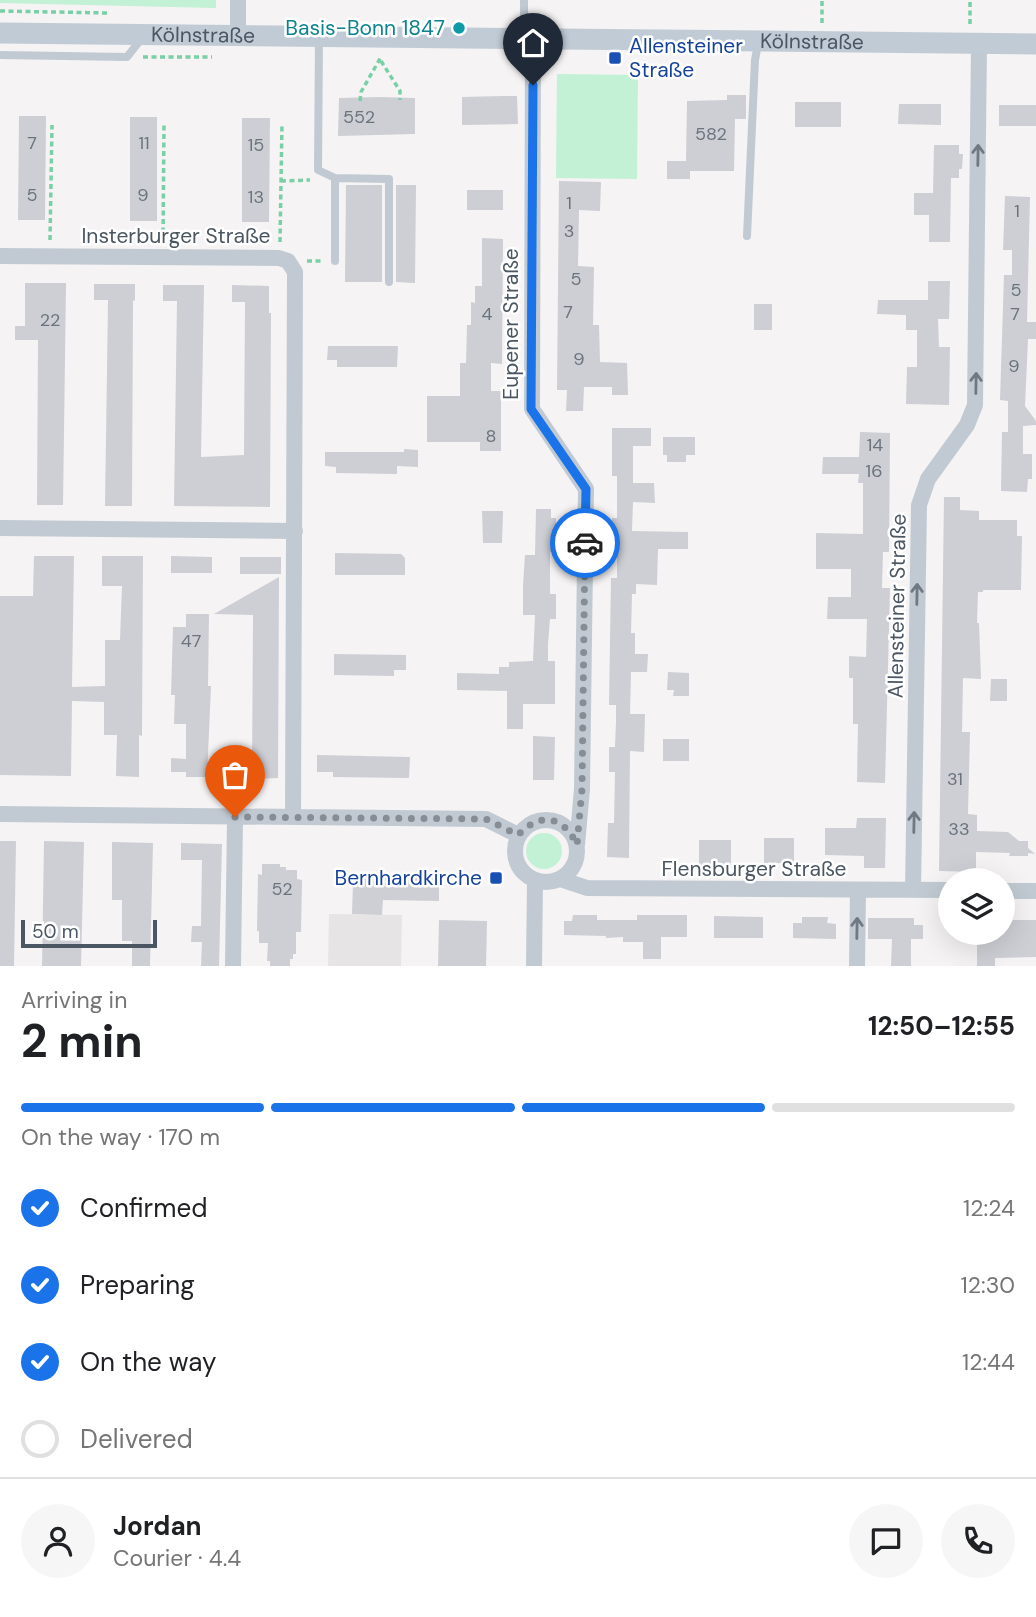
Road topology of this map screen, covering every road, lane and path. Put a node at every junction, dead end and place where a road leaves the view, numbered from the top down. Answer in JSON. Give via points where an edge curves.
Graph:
{"nodes":[{"id":1,"x":238,"y":0,"type":"edge"},
{"id":2,"x":524,"y":0,"type":"edge"},
{"id":3,"x":970,"y":0,"type":"edge"},
{"id":4,"x":970,"y":24,"type":"dead end"},
{"id":5,"x":0,"y":33,"type":"edge"},
{"id":6,"x":146,"y":33,"type":"junction"},
{"id":7,"x":238,"y":34,"type":"junction"},
{"id":8,"x":319,"y":35,"type":"junction"},
{"id":9,"x":529,"y":38,"type":"junction"},
{"id":10,"x":759,"y":41,"type":"junction"},
{"id":11,"x":979,"y":44,"type":"junction"},
{"id":12,"x":1036,"y":44,"type":"edge"},
{"id":13,"x":0,"y":55,"type":"edge"},
{"id":14,"x":400,"y":100,"type":"dead end"},
{"id":15,"x":360,"y":101,"type":"dead end"},
{"id":16,"x":282,"y":123,"type":"dead end"},
{"id":17,"x":164,"y":124,"type":"dead end"},
{"id":18,"x":52,"y":125,"type":"dead end"},
{"id":19,"x":318,"y":170,"type":"junction"},
{"id":20,"x":335,"y":178,"type":"junction"},
{"id":21,"x":281,"y":181,"type":"junction"},
{"id":22,"x":747,"y":236,"type":"dead end"},
{"id":23,"x":0,"y":256,"type":"edge"},
{"id":24,"x":50,"y":256,"type":"junction"},
{"id":25,"x":163,"y":257,"type":"junction"},
{"id":26,"x":335,"y":261,"type":"joint"},
{"id":27,"x":285,"y":262,"type":"junction"},
{"id":28,"x":389,"y":282,"type":"dead end"},
{"id":29,"x":0,"y":528,"type":"edge"},
{"id":30,"x":295,"y":531,"type":"junction"},
{"id":31,"x":0,"y":814,"type":"edge"},
{"id":32,"x":235,"y":817,"type":"junction"},
{"id":33,"x":293,"y":817,"type":"junction"},
{"id":34,"x":518,"y":835,"type":"junction"},
{"id":35,"x":577,"y":845,"type":"junction"},
{"id":36,"x":560,"y":879,"type":"junction"},
{"id":37,"x":535,"y":881,"type":"junction"},
{"id":38,"x":858,"y":890,"type":"junction"},
{"id":39,"x":913,"y":890,"type":"junction"},
{"id":40,"x":938,"y":890,"type":"edge"},
{"id":41,"x":1015,"y":891,"type":"edge"},
{"id":42,"x":1036,"y":891,"type":"edge"},
{"id":43,"x":233,"y":966,"type":"edge"},
{"id":44,"x":534,"y":966,"type":"edge"},
{"id":45,"x":857,"y":966,"type":"edge"}],
"edges":[{"from":1,"to":7,"type":"street"},
{"from":2,"to":9,"type":"lane"},
{"from":3,"to":4,"type":"path"},
{"from":5,"to":6,"type":"main road","name":"Kölnstraße"},
{"from":6,"to":7,"type":"main road","name":"Kölnstraße"},
{"from":6,"to":13,"type":"lane","via":[[127,57]]},
{"from":7,"to":8,"type":"main road","name":"Kölnstraße"},
{"from":8,"to":9,"type":"main road","name":"Kölnstraße"},
{"from":8,"to":19,"type":"lane"},
{"from":9,"to":10,"type":"main road","name":"Kölnstraße"},
{"from":9,"to":35,"type":"street","name":"Eupener Straße","via":[[531,409],[586,489],[582,789]]},
{"from":10,"to":11,"type":"main road","name":"Kölnstraße"},
{"from":10,"to":22,"type":"lane"},
{"from":11,"to":12,"type":"main road","name":"Kölnstraße"},
{"from":39,"to":11,"type":"street","name":"Allensteiner Straße","one_way":true,"via":[[919,505],[928,479],[967,425],[975,405]]},
{"from":14,"to":15,"type":"path","via":[[400,91],[381,59],[360,92]]},
{"from":16,"to":21,"type":"path"},
{"from":17,"to":25,"type":"path"},
{"from":18,"to":24,"type":"path"},
{"from":19,"to":20,"type":"lane"},
{"from":19,"to":21,"type":"path","via":[[310,180]]},
{"from":20,"to":26,"type":"lane"},
{"from":20,"to":28,"type":"lane","via":[[389,179]]},
{"from":21,"to":27,"type":"path"},
{"from":23,"to":24,"type":"street","name":"Insterburger Straße"},
{"from":24,"to":25,"type":"street","name":"Insterburger Straße"},
{"from":25,"to":27,"type":"street","name":"Insterburger Straße"},
{"from":26,"to":27,"type":"path"},
{"from":27,"to":30,"type":"street","name":"Insterburger Straße","via":[[297,281]]},
{"from":29,"to":30,"type":"street"},
{"from":30,"to":33,"type":"street","name":"Insterburger Straße"},
{"from":31,"to":32,"type":"street"},
{"from":32,"to":33,"type":"street"},
{"from":32,"to":43,"type":"street"},
{"from":33,"to":34,"type":"street","via":[[486,819]]},
{"from":34,"to":35,"type":"street","via":[[543,819],[570,831]]},
{"from":34,"to":37,"type":"street","via":[[514,851],[518,867]]},
{"from":35,"to":36,"type":"street","via":[[570,871]]},
{"from":36,"to":37,"type":"street"},
{"from":36,"to":38,"type":"street","name":"Flensburger Straße","via":[[587,888]]},
{"from":37,"to":44,"type":"street"},
{"from":38,"to":39,"type":"street","name":"Flensburger Straße"},
{"from":45,"to":38,"type":"street","one_way":true},
{"from":39,"to":40,"type":"street","name":"Flensburger Straße"},
{"from":41,"to":42,"type":"street"}]}
